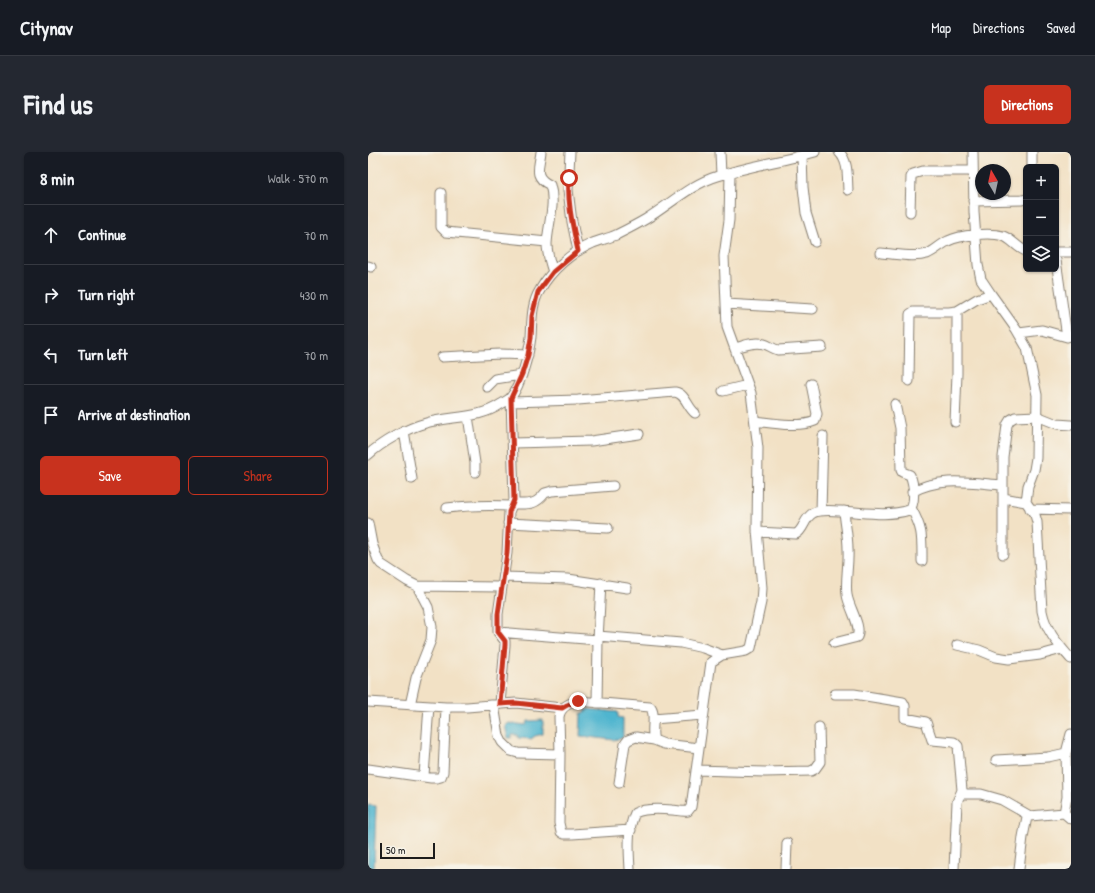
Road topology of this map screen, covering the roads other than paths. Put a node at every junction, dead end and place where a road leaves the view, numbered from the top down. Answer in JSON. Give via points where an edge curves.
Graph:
{"nodes":[{"id":1,"x":541,"y":152,"type":"edge"},
{"id":2,"x":570,"y":152,"type":"edge"},
{"id":3,"x":720,"y":152,"type":"edge"},
{"id":4,"x":815,"y":152,"type":"edge"},
{"id":5,"x":839,"y":152,"type":"edge"},
{"id":6,"x":973,"y":152,"type":"edge"},
{"id":7,"x":1032,"y":152,"type":"edge"},
{"id":8,"x":802,"y":156,"type":"junction"},
{"id":9,"x":779,"y":157,"type":"edge"},
{"id":10,"x":1032,"y":164,"type":"edge"},
{"id":11,"x":972,"y":171,"type":"junction"},
{"id":12,"x":725,"y":174,"type":"junction"},
{"id":13,"x":550,"y":185,"type":"junction"},
{"id":14,"x":568,"y":186,"type":"junction"},
{"id":15,"x":848,"y":190,"type":"dead end"},
{"id":16,"x":441,"y":193,"type":"dead end"},
{"id":17,"x":1023,"y":199,"type":"edge"},
{"id":18,"x":973,"y":202,"type":"junction"},
{"id":19,"x":910,"y":212,"type":"dead end"},
{"id":20,"x":975,"y":235,"type":"junction"},
{"id":21,"x":547,"y":242,"type":"junction"},
{"id":22,"x":815,"y":242,"type":"dead end"},
{"id":23,"x":1023,"y":250,"type":"edge"},
{"id":24,"x":578,"y":251,"type":"junction"},
{"id":25,"x":1059,"y":252,"type":"edge"},
{"id":26,"x":1071,"y":252,"type":"edge"},
{"id":27,"x":882,"y":253,"type":"dead end"},
{"id":28,"x":553,"y":272,"type":"junction"},
{"id":29,"x":1058,"y":272,"type":"edge"},
{"id":30,"x":990,"y":294,"type":"junction"},
{"id":31,"x":726,"y":304,"type":"junction"},
{"id":32,"x":813,"y":309,"type":"dead end"},
{"id":33,"x":957,"y":311,"type":"junction"},
{"id":34,"x":1019,"y":333,"type":"junction"},
{"id":35,"x":1069,"y":337,"type":"edge"},
{"id":36,"x":822,"y":347,"type":"dead end"},
{"id":37,"x":735,"y":348,"type":"junction"},
{"id":38,"x":528,"y":355,"type":"junction"},
{"id":39,"x":442,"y":357,"type":"dead end"},
{"id":40,"x":522,"y":376,"type":"junction"},
{"id":41,"x":909,"y":381,"type":"dead end"},
{"id":42,"x":811,"y":384,"type":"dead end"},
{"id":43,"x":748,"y":385,"type":"junction"},
{"id":44,"x":487,"y":387,"type":"dead end"},
{"id":45,"x":723,"y":391,"type":"dead end"},
{"id":46,"x":511,"y":400,"type":"junction"},
{"id":47,"x":895,"y":404,"type":"dead end"},
{"id":48,"x":695,"y":413,"type":"dead end"},
{"id":49,"x":468,"y":416,"type":"junction"},
{"id":50,"x":1037,"y":416,"type":"junction"},
{"id":51,"x":755,"y":421,"type":"junction"},
{"id":52,"x":955,"y":422,"type":"dead end"},
{"id":53,"x":1071,"y":425,"type":"edge"},
{"id":54,"x":404,"y":431,"type":"junction"},
{"id":55,"x":639,"y":434,"type":"dead end"},
{"id":56,"x":823,"y":436,"type":"dead end"},
{"id":57,"x":513,"y":443,"type":"junction"},
{"id":58,"x":368,"y":455,"type":"edge"},
{"id":59,"x":475,"y":472,"type":"dead end"},
{"id":60,"x":412,"y":479,"type":"dead end"},
{"id":61,"x":1003,"y":485,"type":"junction"},
{"id":62,"x":613,"y":486,"type":"dead end"},
{"id":63,"x":912,"y":492,"type":"junction"},
{"id":64,"x":1003,"y":498,"type":"junction"},
{"id":65,"x":512,"y":505,"type":"junction"},
{"id":66,"x":1028,"y":506,"type":"junction"},
{"id":67,"x":447,"y":508,"type":"dead end"},
{"id":68,"x":911,"y":508,"type":"junction"},
{"id":69,"x":1071,"y":510,"type":"edge"},
{"id":70,"x":821,"y":511,"type":"junction"},
{"id":71,"x":844,"y":511,"type":"junction"},
{"id":72,"x":368,"y":523,"type":"edge"},
{"id":73,"x":508,"y":523,"type":"junction"},
{"id":74,"x":608,"y":528,"type":"dead end"},
{"id":75,"x":757,"y":532,"type":"junction"},
{"id":76,"x":1002,"y":554,"type":"dead end"},
{"id":77,"x":922,"y":561,"type":"dead end"},
{"id":78,"x":504,"y":577,"type":"junction"},
{"id":79,"x":601,"y":583,"type":"junction"},
{"id":80,"x":417,"y":586,"type":"junction"},
{"id":81,"x":502,"y":587,"type":"junction"},
{"id":82,"x":627,"y":588,"type":"dead end"},
{"id":83,"x":498,"y":632,"type":"junction"},
{"id":84,"x":598,"y":638,"type":"junction"},
{"id":85,"x":834,"y":643,"type":"dead end"},
{"id":86,"x":957,"y":645,"type":"dead end"},
{"id":87,"x":1062,"y":648,"type":"junction"},
{"id":88,"x":722,"y":654,"type":"junction"},
{"id":89,"x":1071,"y":659,"type":"edge"},
{"id":90,"x":835,"y":694,"type":"dead end"},
{"id":91,"x":368,"y":702,"type":"edge"},
{"id":92,"x":597,"y":703,"type":"junction"},
{"id":93,"x":410,"y":705,"type":"junction"},
{"id":94,"x":497,"y":705,"type":"junction"},
{"id":95,"x":429,"y":706,"type":"junction"},
{"id":96,"x":446,"y":707,"type":"junction"},
{"id":97,"x":562,"y":708,"type":"junction"},
{"id":98,"x":703,"y":715,"type":"junction"},
{"id":99,"x":653,"y":719,"type":"junction"},
{"id":100,"x":819,"y":727,"type":"dead end"},
{"id":101,"x":1071,"y":734,"type":"edge"},
{"id":102,"x":654,"y":740,"type":"junction"},
{"id":103,"x":699,"y":748,"type":"junction"},
{"id":104,"x":1066,"y":753,"type":"junction"},
{"id":105,"x":560,"y":754,"type":"junction"},
{"id":106,"x":996,"y":760,"type":"dead end"},
{"id":107,"x":368,"y":769,"type":"edge"},
{"id":108,"x":696,"y":770,"type":"junction"},
{"id":109,"x":424,"y":776,"type":"junction"},
{"id":110,"x":619,"y":783,"type":"dead end"},
{"id":111,"x":962,"y":790,"type":"junction"},
{"id":112,"x":1030,"y":816,"type":"junction"},
{"id":113,"x":1068,"y":816,"type":"edge"},
{"id":114,"x":631,"y":830,"type":"junction"},
{"id":115,"x":786,"y":842,"type":"dead end"},
{"id":116,"x":630,"y":869,"type":"edge"},
{"id":117,"x":786,"y":869,"type":"edge"},
{"id":118,"x":954,"y":869,"type":"edge"},
{"id":119,"x":1019,"y":869,"type":"edge"}],
"edges":[{"from":1,"to":13,"type":"street","via":[[539,174],[542,181]]},
{"from":2,"to":14,"type":"street"},
{"from":3,"to":12,"type":"street"},
{"from":4,"to":8,"type":"street"},
{"from":5,"to":15,"type":"street","via":[[846,161]]},
{"from":6,"to":11,"type":"street"},
{"from":7,"to":10,"type":"street"},
{"from":8,"to":9,"type":"street"},
{"from":8,"to":22,"type":"street","via":[[806,213]]},
{"from":9,"to":12,"type":"street"},
{"from":11,"to":18,"type":"street"},
{"from":11,"to":19,"type":"street","via":[[923,171],[913,174]]},
{"from":12,"to":24,"type":"street","via":[[697,185],[638,224]]},
{"from":12,"to":31,"type":"street","via":[[730,190],[724,256]]},
{"from":13,"to":14,"type":"street"},
{"from":13,"to":21,"type":"street","via":[[552,209]]},
{"from":14,"to":24,"type":"street"},
{"from":16,"to":21,"type":"street","via":[[441,227],[446,232]]},
{"from":17,"to":18,"type":"street"},
{"from":18,"to":20,"type":"street"},
{"from":20,"to":23,"type":"street","via":[[1002,236]]},
{"from":20,"to":27,"type":"street","via":[[953,238],[923,255]]},
{"from":20,"to":30,"type":"street","via":[[981,279]]},
{"from":21,"to":28,"type":"street"},
{"from":24,"to":28,"type":"street"},
{"from":25,"to":26,"type":"street"},
{"from":28,"to":38,"type":"street","via":[[538,292],[532,316]]},
{"from":29,"to":35,"type":"street"},
{"from":30,"to":33,"type":"street"},
{"from":30,"to":34,"type":"street"},
{"from":31,"to":32,"type":"street"},
{"from":31,"to":37,"type":"street","via":[[727,327]]},
{"from":33,"to":41,"type":"street","via":[[910,314]]},
{"from":33,"to":52,"type":"street"},
{"from":34,"to":35,"type":"street","via":[[1042,330]]},
{"from":34,"to":50,"type":"street","via":[[1027,348],[1037,394]]},
{"from":36,"to":37,"type":"street","via":[[778,350],[760,343]]},
{"from":37,"to":43,"type":"street"},
{"from":38,"to":39,"type":"street"},
{"from":38,"to":40,"type":"street"},
{"from":40,"to":44,"type":"street","via":[[495,379]]},
{"from":40,"to":46,"type":"street"},
{"from":42,"to":51,"type":"street","via":[[817,414],[815,421],[778,424]]},
{"from":43,"to":45,"type":"street"},
{"from":43,"to":51,"type":"street"},
{"from":46,"to":48,"type":"street","via":[[578,400],[675,392],[683,395]]},
{"from":46,"to":49,"type":"street","via":[[490,411]]},
{"from":46,"to":57,"type":"street"},
{"from":47,"to":63,"type":"street","via":[[900,428],[901,470],[910,475]]},
{"from":49,"to":54,"type":"street","via":[[428,423]]},
{"from":49,"to":59,"type":"street"},
{"from":50,"to":53,"type":"street","via":[[1057,424]]},
{"from":50,"to":61,"type":"street","via":[[1015,418],[1007,424]]},
{"from":50,"to":66,"type":"street","via":[[1036,458],[1028,486]]},
{"from":51,"to":75,"type":"street","via":[[758,448]]},
{"from":54,"to":58,"type":"street"},
{"from":54,"to":60,"type":"street"},
{"from":55,"to":57,"type":"street","via":[[591,441]]},
{"from":56,"to":70,"type":"street"},
{"from":57,"to":65,"type":"street"},
{"from":61,"to":63,"type":"street","via":[[934,483]]},
{"from":61,"to":64,"type":"street"},
{"from":62,"to":65,"type":"street","via":[[552,491],[545,493],[534,504]]},
{"from":63,"to":68,"type":"street"},
{"from":64,"to":66,"type":"street"},
{"from":64,"to":76,"type":"street"},
{"from":65,"to":67,"type":"street"},
{"from":65,"to":73,"type":"street"},
{"from":66,"to":69,"type":"street"},
{"from":66,"to":87,"type":"street","via":[[1037,522],[1044,622]]},
{"from":68,"to":71,"type":"street","via":[[905,512]]},
{"from":68,"to":77,"type":"street","via":[[921,529]]},
{"from":70,"to":71,"type":"street"},
{"from":70,"to":75,"type":"street","via":[[809,516],[800,532],[796,534]]},
{"from":71,"to":85,"type":"street","via":[[848,548],[847,595],[859,634],[857,637]]},
{"from":72,"to":80,"type":"street","via":[[372,544],[381,564]]},
{"from":73,"to":74,"type":"street"},
{"from":73,"to":78,"type":"street"},
{"from":75,"to":88,"type":"street","via":[[762,588],[754,639],[751,648],[746,651]]},
{"from":78,"to":79,"type":"street","via":[[549,577]]},
{"from":78,"to":81,"type":"street"},
{"from":79,"to":82,"type":"street"},
{"from":79,"to":84,"type":"street"},
{"from":80,"to":81,"type":"street"},
{"from":80,"to":93,"type":"street","via":[[428,608],[432,627],[431,640],[416,678]]},
{"from":81,"to":83,"type":"street"},
{"from":83,"to":84,"type":"street"},
{"from":83,"to":94,"type":"street","via":[[505,645]]},
{"from":84,"to":88,"type":"street","via":[[681,643]]},
{"from":84,"to":92,"type":"street"},
{"from":86,"to":87,"type":"street","via":[[1009,659],[1040,655]]},
{"from":87,"to":89,"type":"street"},
{"from":88,"to":98,"type":"street","via":[[711,662]]},
{"from":90,"to":111,"type":"street","via":[[854,694],[903,702],[905,718],[926,722],[932,740],[954,742],[958,746]]},
{"from":91,"to":93,"type":"street"},
{"from":92,"to":97,"type":"street","via":[[574,702]]},
{"from":92,"to":99,"type":"street","via":[[645,706],[652,709]]},
{"from":93,"to":95,"type":"street"},
{"from":94,"to":96,"type":"street"},
{"from":94,"to":97,"type":"street","via":[[516,703]]},
{"from":94,"to":105,"type":"street","via":[[499,736],[511,751]]},
{"from":95,"to":96,"type":"street"},
{"from":95,"to":109,"type":"street"},
{"from":96,"to":109,"type":"street","via":[[443,772],[441,777],[437,778]]},
{"from":97,"to":105,"type":"street","via":[[559,712]]},
{"from":98,"to":99,"type":"street"},
{"from":98,"to":103,"type":"street"},
{"from":99,"to":102,"type":"street"},
{"from":100,"to":108,"type":"street","via":[[820,762],[811,771]]},
{"from":101,"to":104,"type":"street"},
{"from":102,"to":103,"type":"street","via":[[664,744]]},
{"from":102,"to":110,"type":"street","via":[[636,737],[628,740],[625,744]]},
{"from":103,"to":108,"type":"street"},
{"from":104,"to":106,"type":"street","via":[[1048,757]]},
{"from":104,"to":113,"type":"street"},
{"from":105,"to":114,"type":"street","via":[[561,832],[572,834]]},
{"from":107,"to":109,"type":"street"},
{"from":108,"to":114,"type":"street","via":[[691,807],[688,810],[638,812],[633,817]]},
{"from":111,"to":112,"type":"street","via":[[964,794],[981,794],[1002,800]]},
{"from":111,"to":118,"type":"street","via":[[957,802]]},
{"from":112,"to":113,"type":"street"},
{"from":112,"to":119,"type":"street","via":[[1026,821]]},
{"from":114,"to":116,"type":"street"},
{"from":115,"to":117,"type":"street"}]}
